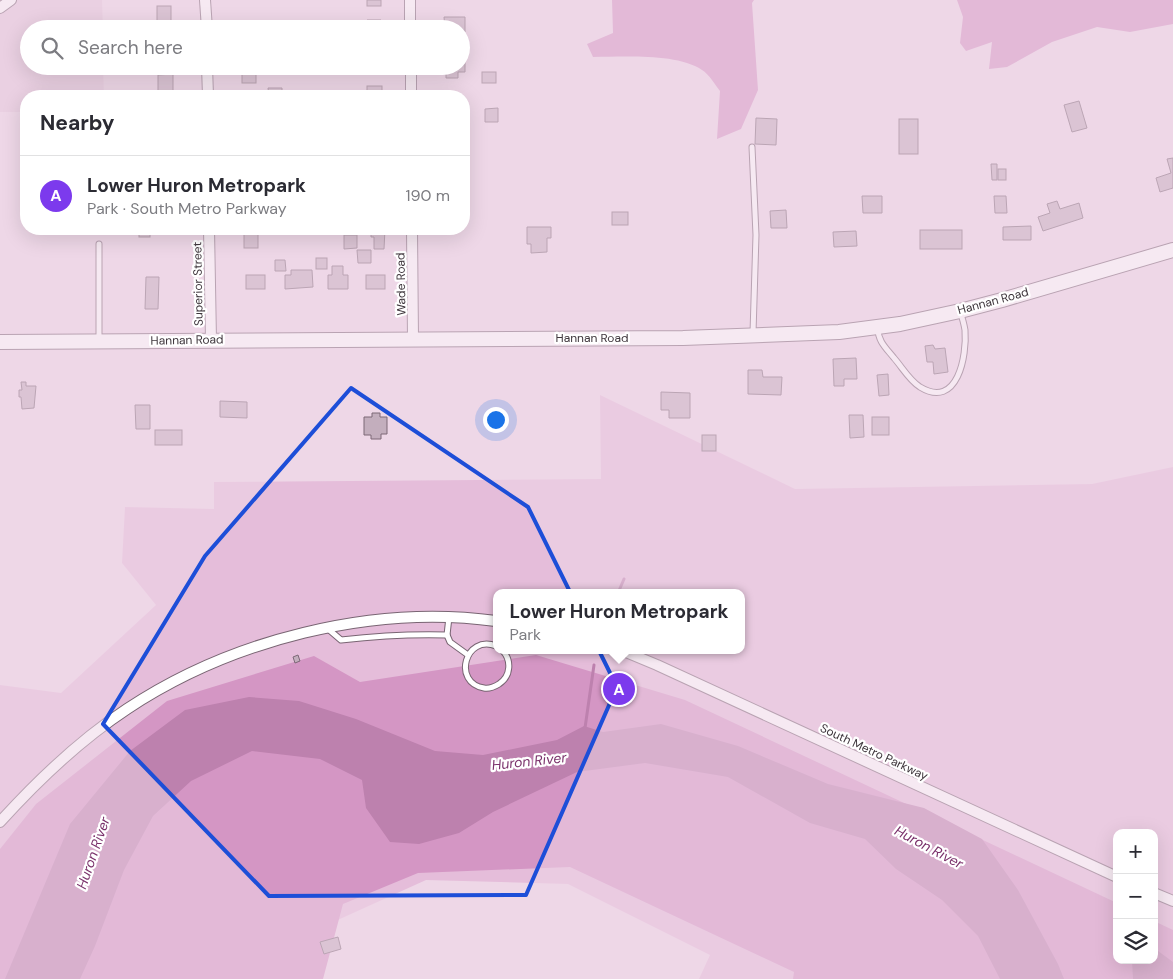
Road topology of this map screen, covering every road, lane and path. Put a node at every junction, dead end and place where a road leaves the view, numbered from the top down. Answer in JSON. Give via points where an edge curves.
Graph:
{"nodes":[{"id":1,"x":11,"y":0,"type":"edge"},
{"id":2,"x":205,"y":0,"type":"edge"},
{"id":3,"x":410,"y":0,"type":"edge"},
{"id":4,"x":0,"y":8,"type":"edge"},
{"id":5,"x":206,"y":20,"type":"edge"},
{"id":6,"x":410,"y":20,"type":"edge"},
{"id":7,"x":207,"y":75,"type":"edge"},
{"id":8,"x":410,"y":75,"type":"edge"},
{"id":9,"x":208,"y":90,"type":"edge"},
{"id":10,"x":411,"y":90,"type":"edge"},
{"id":11,"x":752,"y":147,"type":"dead end"},
{"id":12,"x":210,"y":235,"type":"edge"},
{"id":13,"x":412,"y":235,"type":"edge"},
{"id":14,"x":98,"y":244,"type":"dead end"},
{"id":15,"x":1173,"y":250,"type":"edge"},
{"id":16,"x":960,"y":311,"type":"junction"},
{"id":17,"x":878,"y":328,"type":"junction"},
{"id":18,"x":752,"y":336,"type":"junction"},
{"id":19,"x":414,"y":339,"type":"junction"},
{"id":20,"x":211,"y":340,"type":"junction"},
{"id":21,"x":99,"y":341,"type":"junction"},
{"id":22,"x":0,"y":342,"type":"edge"},
{"id":23,"x":449,"y":618,"type":"junction"},
{"id":24,"x":493,"y":621,"type":"edge"},
{"id":25,"x":327,"y":627,"type":"junction"},
{"id":26,"x":447,"y":634,"type":"junction"},
{"id":27,"x":493,"y":646,"type":"edge"},
{"id":28,"x":505,"y":654,"type":"edge"},
{"id":29,"x":630,"y":654,"type":"edge"},
{"id":30,"x":468,"y":655,"type":"junction"},
{"id":31,"x":0,"y":822,"type":"edge"},
{"id":32,"x":1113,"y":875,"type":"edge"},
{"id":33,"x":1158,"y":895,"type":"edge"},
{"id":34,"x":1173,"y":901,"type":"edge"}],
"edges":[{"from":1,"to":4,"type":"street"},
{"from":2,"to":5,"type":"street"},
{"from":3,"to":6,"type":"street"},
{"from":7,"to":9,"type":"street"},
{"from":8,"to":10,"type":"street"},
{"from":11,"to":18,"type":"lane","via":[[756,235]]},
{"from":12,"to":20,"type":"street","name":"Superior Street"},
{"from":13,"to":19,"type":"street","name":"Wade Road"},
{"from":14,"to":21,"type":"lane"},
{"from":15,"to":16,"type":"street","name":"Hannan Road"},
{"from":16,"to":17,"type":"street","name":"Hannan Road"},
{"from":16,"to":17,"type":"lane","via":[[965,328],[962,364],[956,381],[944,391],[920,387],[878,338]]},
{"from":17,"to":18,"type":"street","name":"Hannan Road"},
{"from":18,"to":19,"type":"street","name":"Hannan Road"},
{"from":19,"to":20,"type":"street","name":"Hannan Road"},
{"from":20,"to":21,"type":"street","name":"Hannan Road"},
{"from":21,"to":22,"type":"street","name":"Hannan Road"},
{"from":23,"to":24,"type":"street"},
{"from":23,"to":25,"type":"street","via":[[389,619]]},
{"from":23,"to":26,"type":"lane"},
{"from":25,"to":26,"type":"lane","via":[[341,640]]},
{"from":25,"to":31,"type":"street","via":[[228,656],[180,678],[126,709],[78,746]]},
{"from":26,"to":30,"type":"lane","via":[[450,642]]},
{"from":27,"to":30,"type":"lane","via":[[476,647]]},
{"from":28,"to":30,"type":"lane","via":[[508,672],[501,684],[488,688],[470,680],[465,665]]},
{"from":29,"to":32,"type":"street","name":"South Metro Parkway"},
{"from":33,"to":34,"type":"street"}]}
